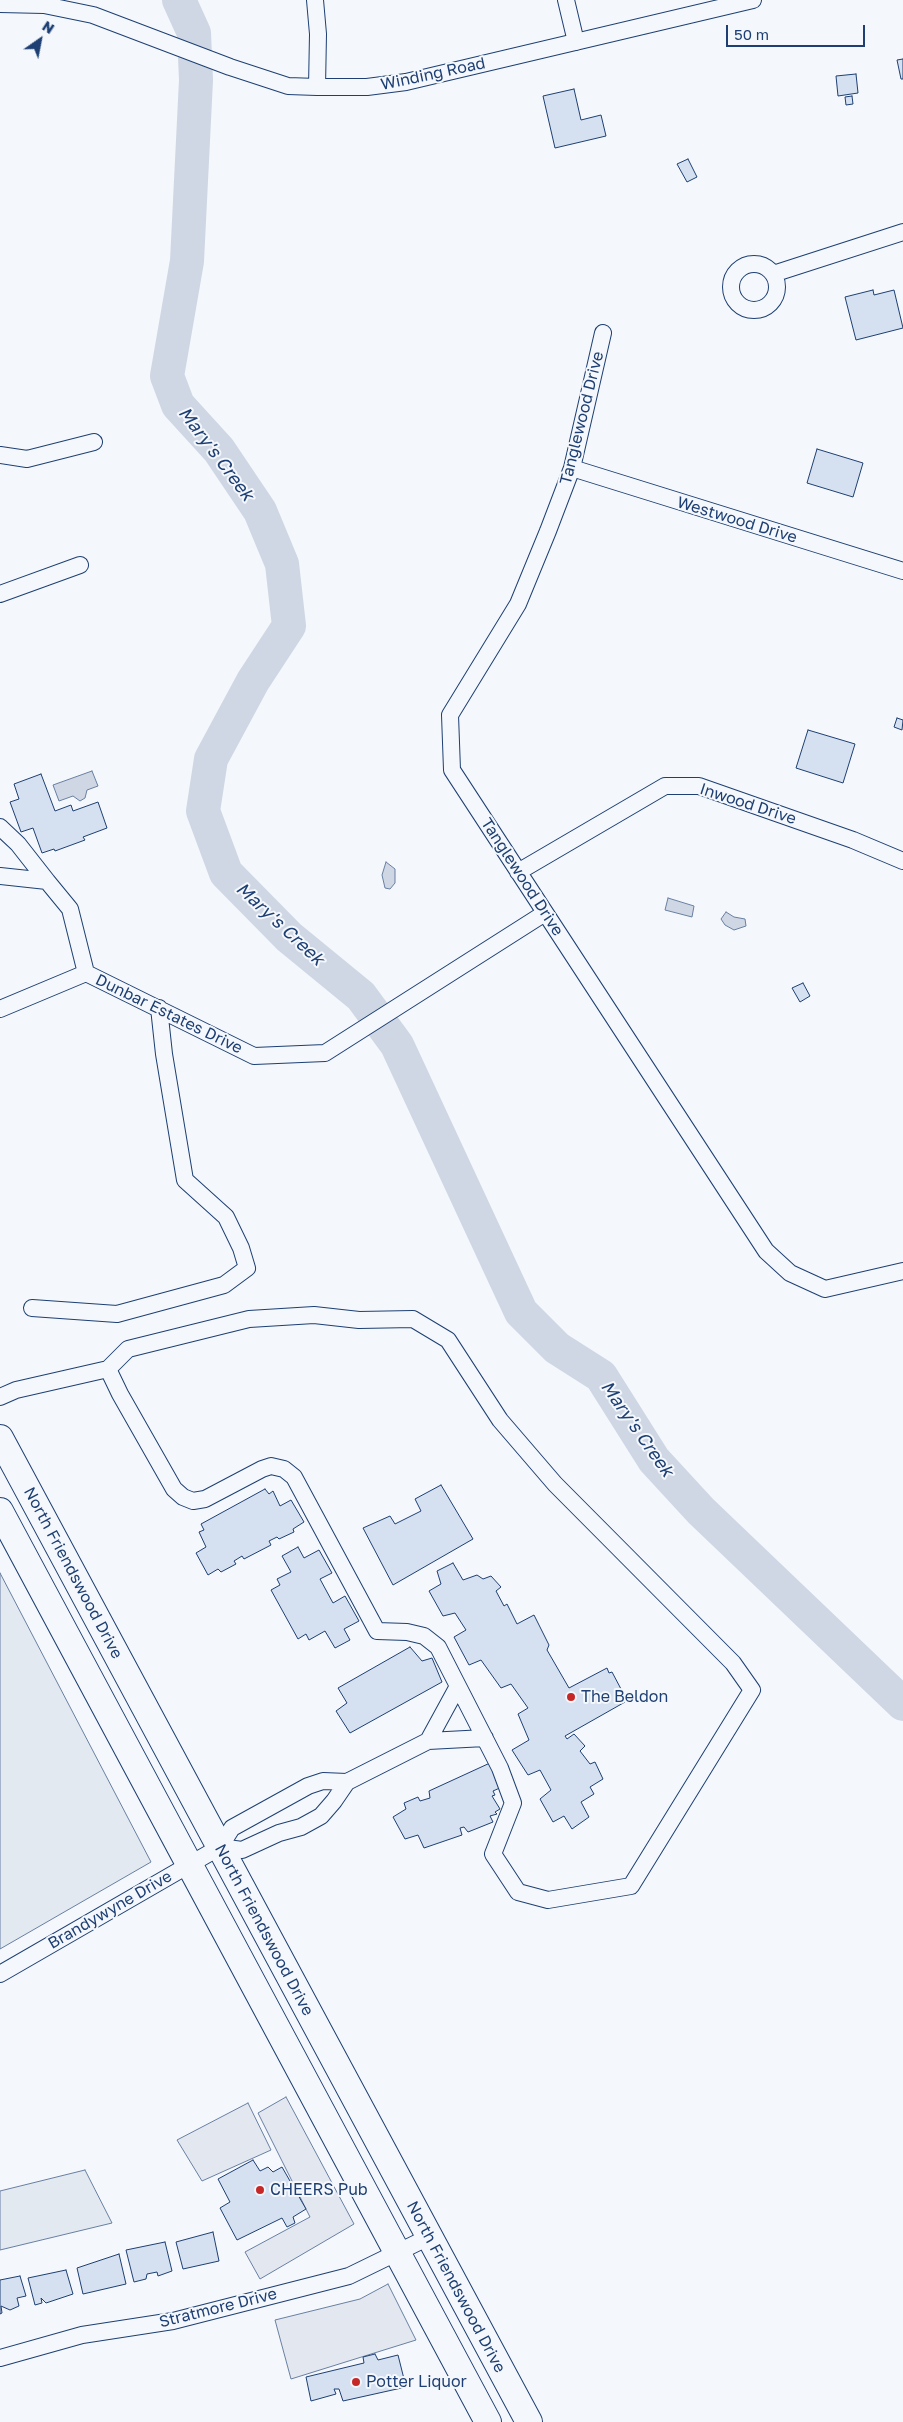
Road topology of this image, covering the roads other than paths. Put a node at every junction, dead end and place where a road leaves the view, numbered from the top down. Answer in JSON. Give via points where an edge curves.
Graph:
{"nodes":[{"id":1,"x":315,"y":0,"type":"edge"},
{"id":2,"x":566,"y":0,"type":"edge"},
{"id":3,"x":753,"y":0,"type":"edge"},
{"id":4,"x":0,"y":4,"type":"edge"},
{"id":5,"x":576,"y":42,"type":"junction"},
{"id":6,"x":317,"y":87,"type":"junction"},
{"id":7,"x":903,"y":232,"type":"edge"},
{"id":8,"x":774,"y":274,"type":"dead end"},
{"id":9,"x":603,"y":334,"type":"dead end"},
{"id":10,"x":94,"y":442,"type":"dead end"},
{"id":11,"x":0,"y":455,"type":"edge"},
{"id":12,"x":572,"y":468,"type":"junction"},
{"id":13,"x":80,"y":565,"type":"dead end"},
{"id":14,"x":903,"y":571,"type":"edge"},
{"id":15,"x":0,"y":594,"type":"edge"},
{"id":16,"x":0,"y":827,"type":"edge"},
{"id":17,"x":903,"y":861,"type":"edge"},
{"id":18,"x":518,"y":872,"type":"junction"},
{"id":19,"x":0,"y":876,"type":"edge"},
{"id":20,"x":47,"y":881,"type":"junction"},
{"id":21,"x":545,"y":913,"type":"junction"},
{"id":22,"x":86,"y":973,"type":"junction"},
{"id":23,"x":159,"y":1008,"type":"junction"},
{"id":24,"x":0,"y":1009,"type":"edge"},
{"id":25,"x":903,"y":1271,"type":"edge"},
{"id":26,"x":32,"y":1308,"type":"dead end"},
{"id":27,"x":108,"y":1369,"type":"junction"},
{"id":28,"x":0,"y":1397,"type":"edge"},
{"id":29,"x":0,"y":1438,"type":"edge"},
{"id":30,"x":0,"y":1511,"type":"edge"},
{"id":31,"x":458,"y":1686,"type":"junction"},
{"id":32,"x":485,"y":1738,"type":"junction"},
{"id":33,"x":428,"y":1741,"type":"junction"},
{"id":34,"x":347,"y":1782,"type":"junction"},
{"id":35,"x":220,"y":1847,"type":"junction"},
{"id":36,"x":189,"y":1865,"type":"junction"},
{"id":37,"x":0,"y":1974,"type":"edge"},
{"id":38,"x":429,"y":2237,"type":"junction"},
{"id":39,"x":397,"y":2252,"type":"junction"},
{"id":40,"x":0,"y":2358,"type":"edge"},
{"id":41,"x":488,"y":2422,"type":"edge"},
{"id":42,"x":529,"y":2422,"type":"edge"}],
"edges":[{"from":1,"to":6,"type":"street"},
{"from":2,"to":5,"type":"street"},
{"from":3,"to":5,"type":"street","name":"Winding Road"},
{"from":4,"to":6,"type":"street","name":"Winding Road","via":[[44,5],[93,15],[288,86]]},
{"from":5,"to":6,"type":"street","name":"Winding Road","via":[[406,82],[366,87]]},
{"from":7,"to":8,"type":"street"},
{"from":9,"to":12,"type":"street","name":"Tanglewood Drive"},
{"from":10,"to":11,"type":"street","via":[[27,459]]},
{"from":12,"to":14,"type":"street","name":"Westwood Drive"},
{"from":12,"to":18,"type":"street","name":"Tanglewood Drive","via":[[518,604],[450,715],[452,770]]},
{"from":13,"to":15,"type":"street"},
{"from":16,"to":20,"type":"street"},
{"from":17,"to":18,"type":"street","name":"Inwood Drive","via":[[699,786],[665,786]]},
{"from":18,"to":21,"type":"street","name":"Tanglewood Drive"},
{"from":19,"to":20,"type":"street"},
{"from":20,"to":22,"type":"street","via":[[70,909]]},
{"from":21,"to":23,"type":"street","name":"Dunbar Estates Drive","via":[[325,1053],[254,1056]]},
{"from":21,"to":25,"type":"street","name":"Tanglewood Drive","via":[[766,1250],[790,1273],[825,1289]]},
{"from":22,"to":23,"type":"street","name":"Dunbar Estates Drive"},
{"from":22,"to":24,"type":"street","name":"Dunbar Estates Drive"},
{"from":23,"to":26,"type":"street","via":[[185,1180],[226,1217],[247,1268],[224,1285],[117,1314]]},
{"from":27,"to":28,"type":"street","via":[[16,1390]]},
{"from":27,"to":31,"type":"street","via":[[174,1489],[183,1497],[193,1501],[205,1499],[271,1466],[284,1469],[294,1477],[377,1631],[424,1636],[438,1647]]},
{"from":27,"to":32,"type":"street","via":[[128,1349],[249,1319],[314,1315],[359,1320],[413,1319],[448,1340],[500,1420],[555,1484],[733,1663],[752,1690],[631,1886],[548,1900],[518,1892],[493,1854],[513,1803]]},
{"from":29,"to":35,"type":"main road","name":"North Friendswood Drive"},
{"from":30,"to":36,"type":"main road"},
{"from":31,"to":32,"type":"street"},
{"from":31,"to":33,"type":"street"},
{"from":32,"to":33,"type":"street"},
{"from":33,"to":34,"type":"street"},
{"from":34,"to":35,"type":"street","via":[[323,1781],[308,1786],[232,1828]]},
{"from":34,"to":35,"type":"street","via":[[321,1816],[301,1828],[279,1833],[242,1850]]},
{"from":35,"to":36,"type":"street","name":"Brandywyne Drive"},
{"from":35,"to":38,"type":"main road","name":"North Friendswood Drive"},
{"from":36,"to":37,"type":"street","name":"Brandywyne Drive"},
{"from":36,"to":39,"type":"main road"},
{"from":38,"to":39,"type":"street","name":"Stratmore Drive"},
{"from":38,"to":42,"type":"main road","name":"North Friendswood Drive"},
{"from":39,"to":40,"type":"street","name":"Stratmore Drive","via":[[349,2276],[173,2321],[82,2335]]},
{"from":39,"to":41,"type":"main road"}]}
